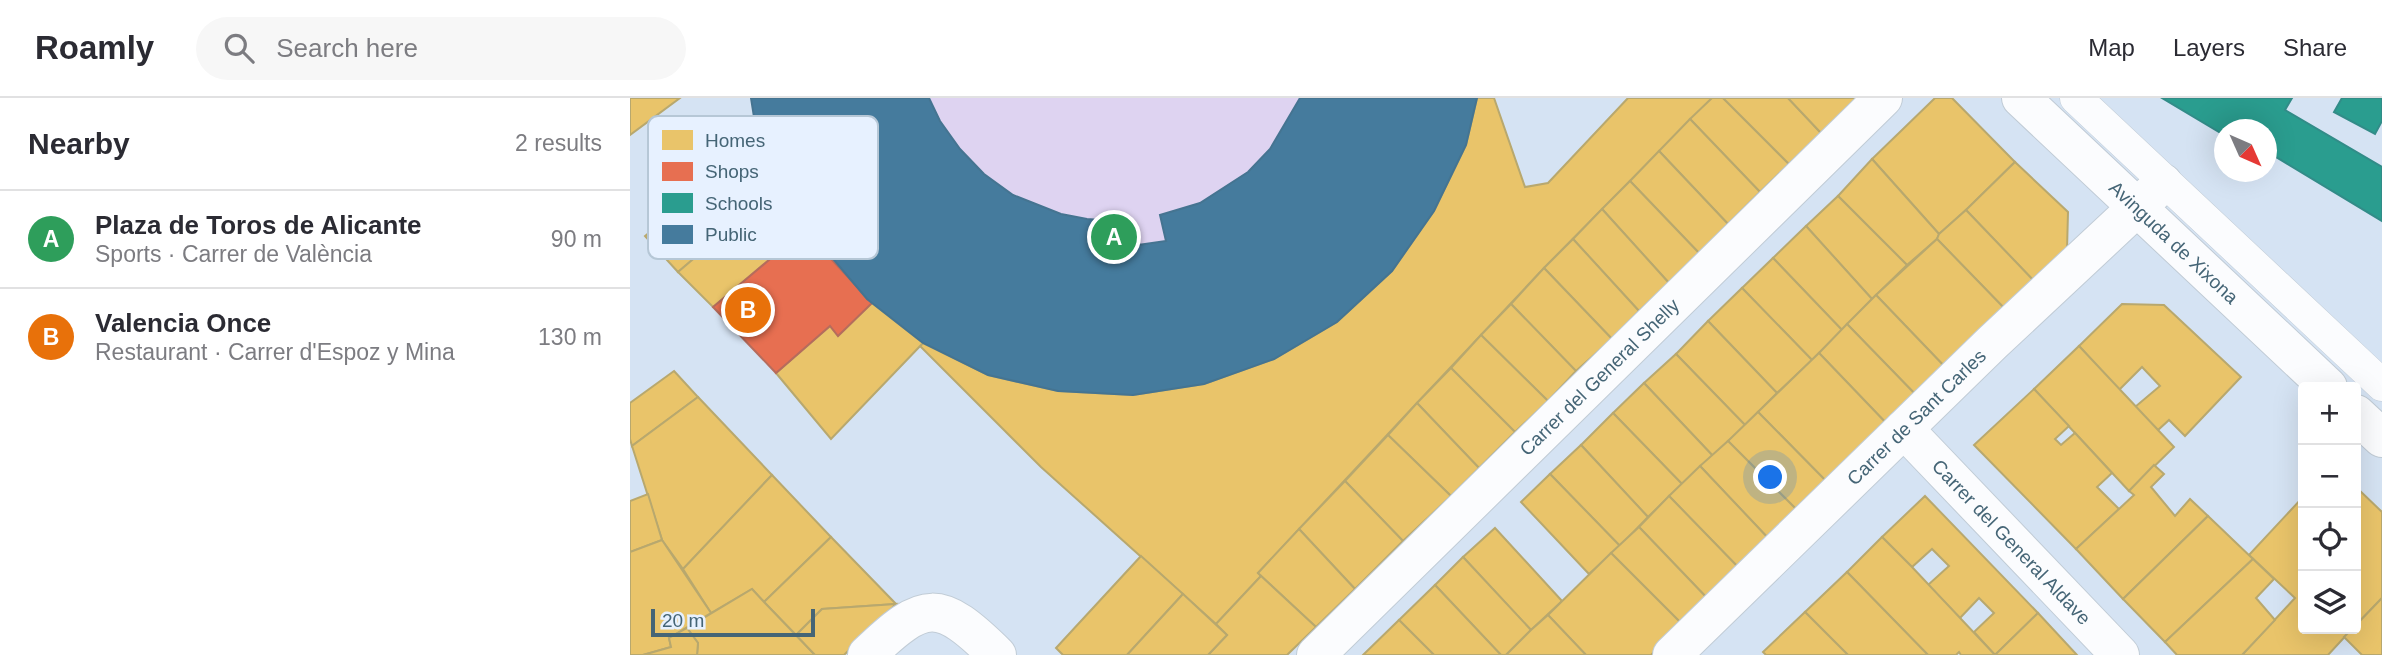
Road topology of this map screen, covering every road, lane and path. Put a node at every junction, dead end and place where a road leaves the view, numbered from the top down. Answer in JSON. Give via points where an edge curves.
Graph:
{"nodes":[{"id":1,"x":1882,"y":98,"type":"edge"},
{"id":2,"x":2021,"y":98,"type":"edge"},
{"id":3,"x":2076,"y":98,"type":"edge"},
{"id":4,"x":2150,"y":195,"type":"junction"},
{"id":5,"x":2323,"y":382,"type":"edge"},
{"id":6,"x":2382,"y":385,"type":"edge"},
{"id":7,"x":2361,"y":419,"type":"edge"},
{"id":8,"x":1904,"y":429,"type":"junction"},
{"id":9,"x":2382,"y":439,"type":"edge"},
{"id":10,"x":867,"y":655,"type":"edge"},
{"id":11,"x":997,"y":655,"type":"edge"},
{"id":12,"x":1316,"y":655,"type":"edge"},
{"id":13,"x":1672,"y":655,"type":"edge"},
{"id":14,"x":2120,"y":655,"type":"edge"}],
"edges":[{"from":1,"to":12,"type":"street","name":"Carrer del General Shelly"},
{"from":2,"to":4,"type":"street","name":"Avinguda de Xixona"},
{"from":3,"to":4,"type":"lane","name":"Avinguda de Xixona"},
{"from":4,"to":5,"type":"street","name":"Avinguda de Xixona"},
{"from":4,"to":6,"type":"lane","name":"Avinguda de Xixona"},
{"from":4,"to":8,"type":"street","name":"Carrer de Sant Carles"},
{"from":7,"to":9,"type":"street"},
{"from":8,"to":13,"type":"street","name":"Carrer de Sant Carles"},
{"from":8,"to":14,"type":"street","name":"Carrer del General Aldave"},
{"from":10,"to":11,"type":"street","via":[[897,626],[919,614],[937,613],[969,627]]}]}
